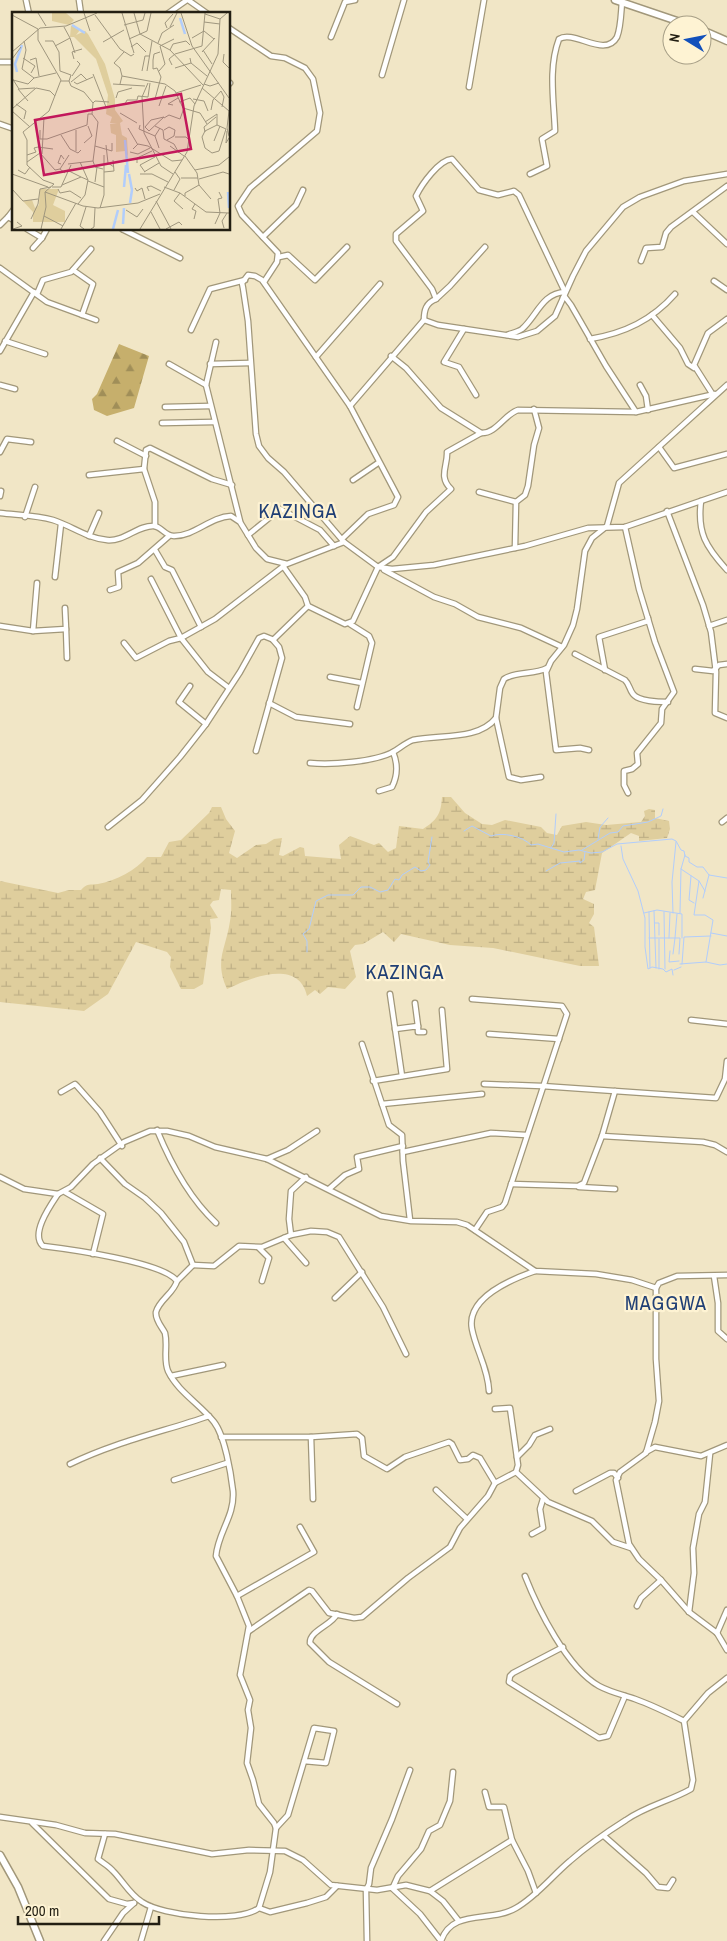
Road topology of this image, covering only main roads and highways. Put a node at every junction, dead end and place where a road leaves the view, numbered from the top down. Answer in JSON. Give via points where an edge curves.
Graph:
{"nodes":[{"id":1,"x":615,"y":0,"type":"edge"},
{"id":2,"x":662,"y":16,"type":"edge"},
{"id":3,"x":712,"y":34,"type":"edge"},
{"id":4,"x":727,"y":41,"type":"edge"},
{"id":5,"x":0,"y":1855,"type":"edge"},
{"id":6,"x":40,"y":1941,"type":"edge"}],
"edges":[{"from":1,"to":2,"type":"main road"},
{"from":3,"to":4,"type":"main road"},
{"from":5,"to":6,"type":"main road","via":[[21,1893]]}]}
